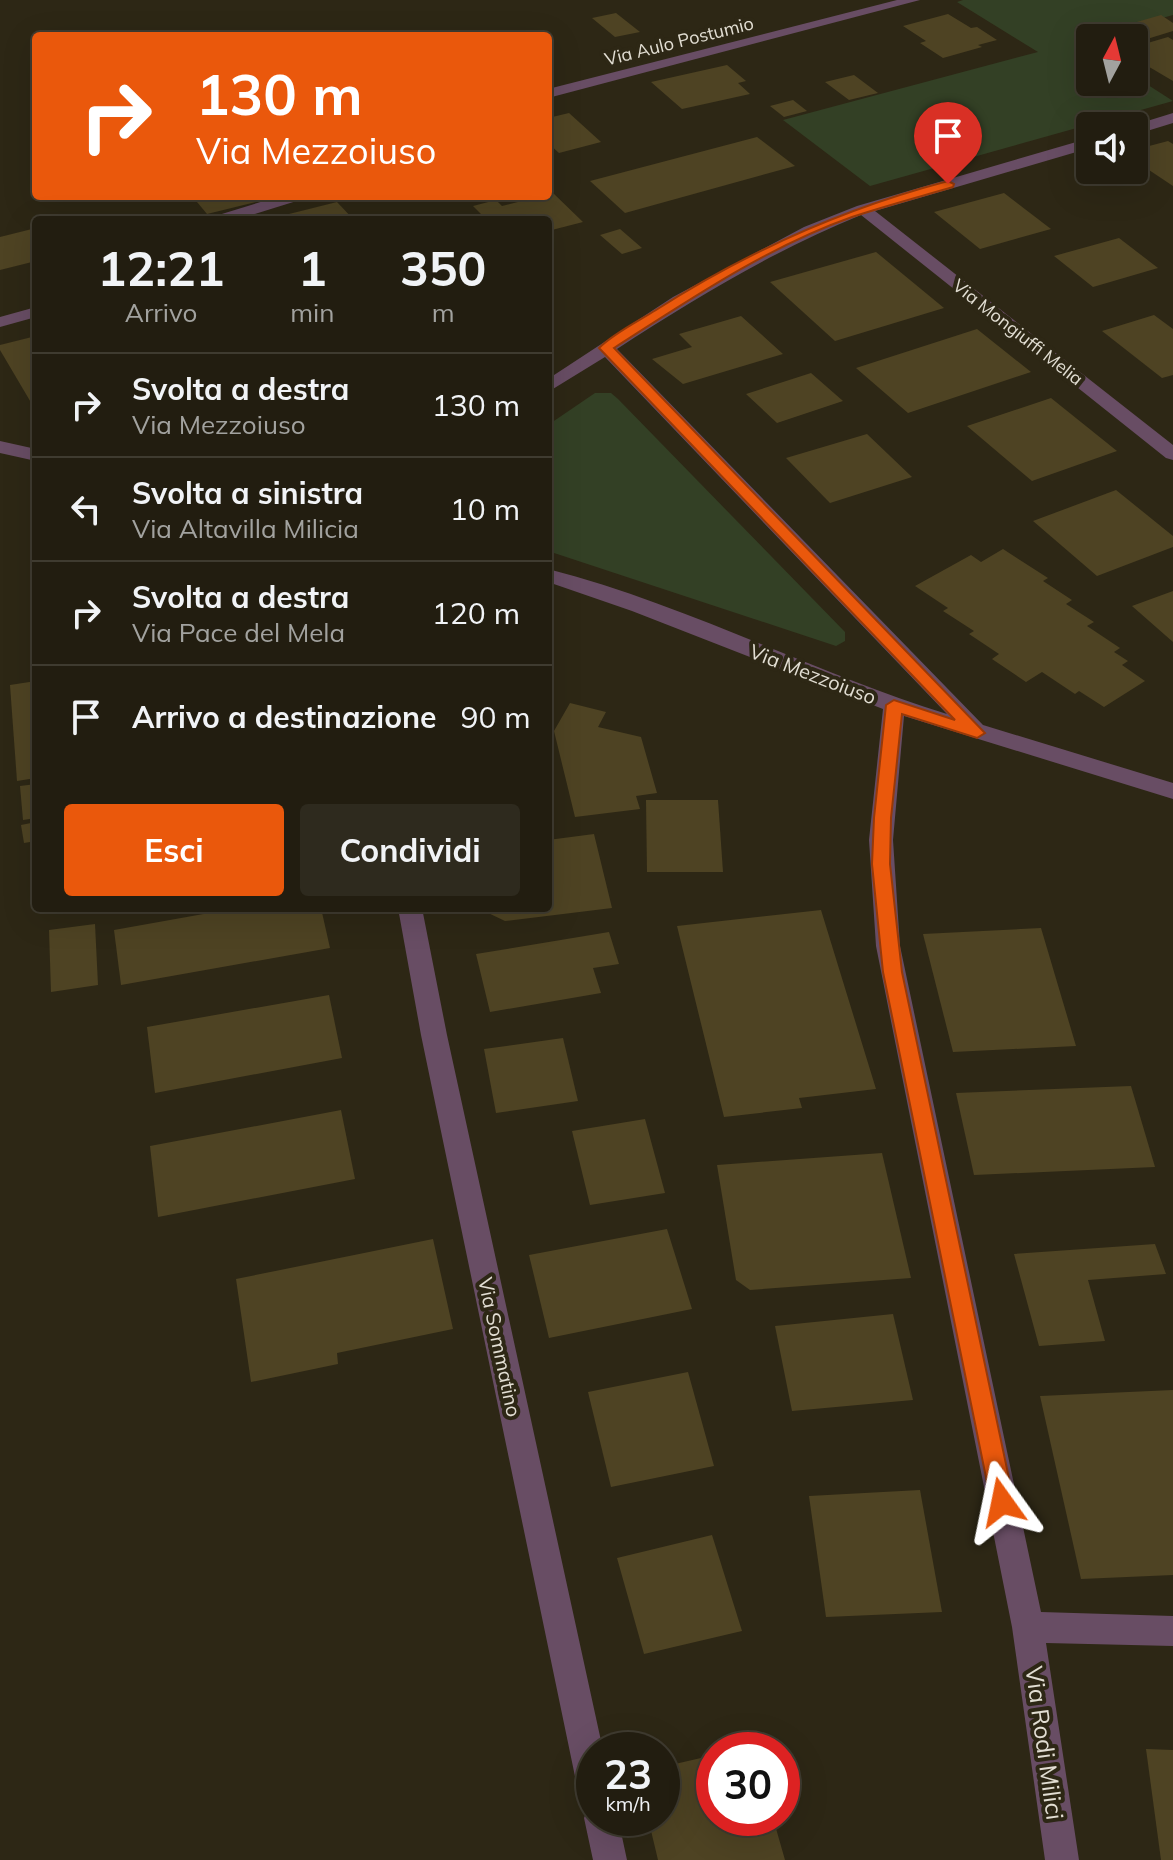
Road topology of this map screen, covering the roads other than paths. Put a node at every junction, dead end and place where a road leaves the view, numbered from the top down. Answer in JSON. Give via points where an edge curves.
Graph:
{"nodes":[{"id":1,"x":913,"y":0,"type":"edge"},
{"id":2,"x":552,"y":93,"type":"edge"},
{"id":3,"x":1173,"y":118,"type":"edge"},
{"id":4,"x":1148,"y":126,"type":"edge"},
{"id":5,"x":1076,"y":147,"type":"edge"},
{"id":6,"x":284,"y":200,"type":"edge"},
{"id":7,"x":863,"y":209,"type":"junction"},
{"id":8,"x":231,"y":216,"type":"edge"},
{"id":9,"x":32,"y":313,"type":"edge"},
{"id":10,"x":0,"y":322,"type":"edge"},
{"id":11,"x":606,"y":348,"type":"junction"},
{"id":12,"x":552,"y":384,"type":"edge"},
{"id":13,"x":0,"y":447,"type":"edge"},
{"id":14,"x":32,"y":454,"type":"edge"},
{"id":15,"x":1173,"y":454,"type":"edge"},
{"id":16,"x":552,"y":576,"type":"edge"},
{"id":17,"x":894,"y":705,"type":"junction"},
{"id":18,"x":977,"y":733,"type":"junction"},
{"id":19,"x":1173,"y":791,"type":"edge"},
{"id":20,"x":411,"y":912,"type":"edge"},
{"id":21,"x":1028,"y":1627,"type":"junction"},
{"id":22,"x":1173,"y":1631,"type":"edge"},
{"id":23,"x":582,"y":1732,"type":"edge"},
{"id":24,"x":605,"y":1836,"type":"edge"},
{"id":25,"x":610,"y":1860,"type":"edge"},
{"id":26,"x":1062,"y":1860,"type":"edge"}],
"edges":[{"from":1,"to":2,"type":"street","name":"Via Aulo Postumio"},
{"from":3,"to":4,"type":"street"},
{"from":5,"to":7,"type":"street"},
{"from":6,"to":8,"type":"street"},
{"from":7,"to":11,"type":"street","via":[[790,239]]},
{"from":7,"to":15,"type":"street","name":"Via Mongiuffi Melia"},
{"from":9,"to":10,"type":"street"},
{"from":11,"to":12,"type":"street"},
{"from":11,"to":18,"type":"street"},
{"from":13,"to":14,"type":"street"},
{"from":16,"to":17,"type":"street","name":"Via Mezzoiuso"},
{"from":17,"to":18,"type":"street","name":"Via Mezzoiuso"},
{"from":17,"to":21,"type":"street","name":"Via Rodi Milici","via":[[881,840],[888,946]]},
{"from":18,"to":19,"type":"street","name":"Via Mezzoiuso"},
{"from":20,"to":23,"type":"street","name":"Via Sommatino"},
{"from":21,"to":22,"type":"street"},
{"from":21,"to":26,"type":"street","name":"Via Rodi Milici"},
{"from":24,"to":25,"type":"street"}]}
